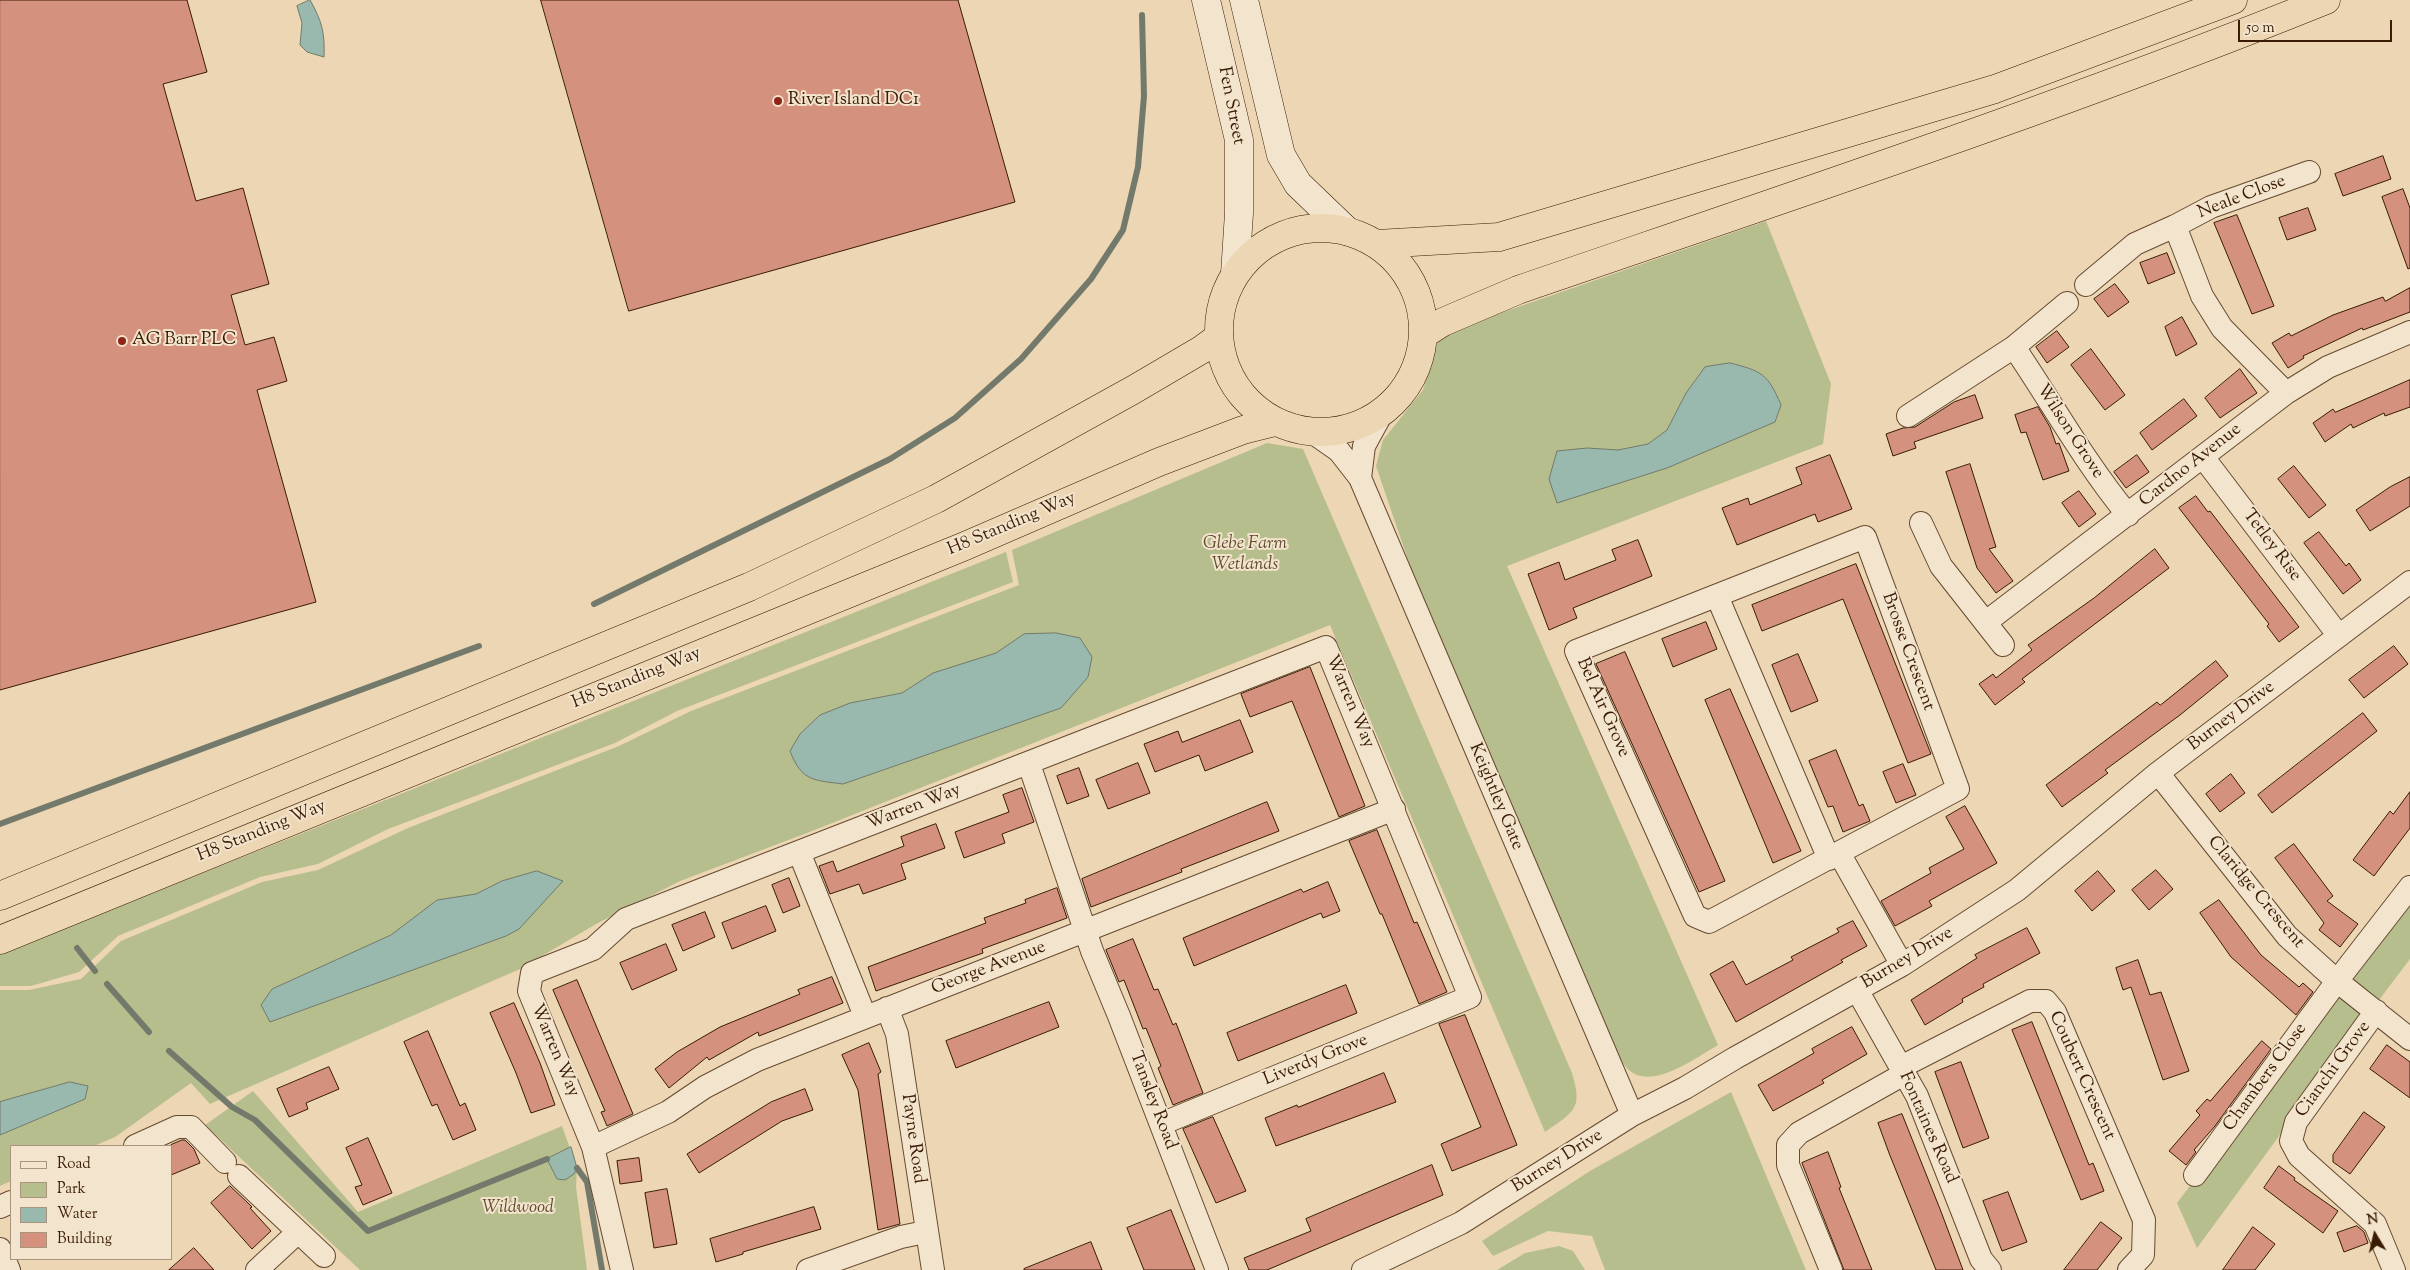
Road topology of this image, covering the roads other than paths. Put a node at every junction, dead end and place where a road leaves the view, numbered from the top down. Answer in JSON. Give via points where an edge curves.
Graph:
{"nodes":[{"id":1,"x":1206,"y":0,"type":"edge"},
{"id":2,"x":1244,"y":0,"type":"edge"},
{"id":3,"x":2233,"y":0,"type":"edge"},
{"id":4,"x":2326,"y":0,"type":"edge"},
{"id":5,"x":2309,"y":172,"type":"dead end"},
{"id":6,"x":2175,"y":226,"type":"junction"},
{"id":7,"x":1346,"y":231,"type":"junction"},
{"id":8,"x":1377,"y":244,"type":"junction"},
{"id":9,"x":1235,"y":274,"type":"junction"},
{"id":10,"x":2086,"y":286,"type":"dead end"},
{"id":11,"x":2067,"y":303,"type":"dead end"},
{"id":12,"x":1433,"y":328,"type":"junction"},
{"id":13,"x":2410,"y":332,"type":"edge"},
{"id":14,"x":1210,"y":343,"type":"junction"},
{"id":15,"x":2014,"y":347,"type":"junction"},
{"id":16,"x":2286,"y":392,"type":"junction"},
{"id":17,"x":1382,"y":413,"type":"junction"},
{"id":18,"x":1908,"y":416,"type":"dead end"},
{"id":19,"x":1275,"y":422,"type":"junction"},
{"id":20,"x":1312,"y":432,"type":"junction"},
{"id":21,"x":2203,"y":457,"type":"junction"},
{"id":22,"x":1360,"y":478,"type":"junction"},
{"id":23,"x":2128,"y":515,"type":"junction"},
{"id":24,"x":1921,"y":522,"type":"dead end"},
{"id":25,"x":2410,"y":582,"type":"edge"},
{"id":26,"x":1717,"y":596,"type":"junction"},
{"id":27,"x":1986,"y":622,"type":"junction"},
{"id":28,"x":2338,"y":636,"type":"junction"},
{"id":29,"x":2003,"y":645,"type":"dead end"},
{"id":30,"x":1029,"y":764,"type":"junction"},
{"id":31,"x":2158,"y":773,"type":"junction"},
{"id":32,"x":1394,"y":809,"type":"junction"},
{"id":33,"x":799,"y":852,"type":"junction"},
{"id":34,"x":1834,"y":856,"type":"junction"},
{"id":35,"x":2410,"y":887,"type":"edge"},
{"id":36,"x":0,"y":896,"type":"edge"},
{"id":37,"x":1086,"y":932,"type":"junction"},
{"id":38,"x":0,"y":940,"type":"edge"},
{"id":39,"x":1902,"y":965,"type":"junction"},
{"id":40,"x":2338,"y":981,"type":"junction"},
{"id":41,"x":1857,"y":990,"type":"junction"},
{"id":42,"x":1470,"y":997,"type":"joint"},
{"id":43,"x":887,"y":1008,"type":"junction"},
{"id":44,"x":2376,"y":1012,"type":"junction"},
{"id":45,"x":865,"y":1016,"type":"junction"},
{"id":46,"x":2410,"y":1039,"type":"edge"},
{"id":47,"x":1903,"y":1070,"type":"junction"},
{"id":48,"x":1632,"y":1115,"type":"junction"},
{"id":49,"x":1161,"y":1124,"type":"junction"},
{"id":50,"x":137,"y":1145,"type":"edge"},
{"id":51,"x":593,"y":1147,"type":"junction"},
{"id":52,"x":2195,"y":1175,"type":"dead end"},
{"id":53,"x":925,"y":1232,"type":"junction"},
{"id":54,"x":297,"y":1233,"type":"junction"},
{"id":55,"x":0,"y":1249,"type":"edge"},
{"id":56,"x":324,"y":1256,"type":"dead end"},
{"id":57,"x":8,"y":1270,"type":"edge"},
{"id":58,"x":257,"y":1270,"type":"edge"},
{"id":59,"x":622,"y":1270,"type":"edge"},
{"id":60,"x":808,"y":1270,"type":"edge"},
{"id":61,"x":933,"y":1270,"type":"edge"},
{"id":62,"x":1217,"y":1270,"type":"edge"},
{"id":63,"x":1363,"y":1270,"type":"edge"},
{"id":64,"x":1831,"y":1270,"type":"edge"},
{"id":65,"x":1990,"y":1270,"type":"edge"},
{"id":66,"x":2129,"y":1270,"type":"edge"},
{"id":67,"x":2394,"y":1270,"type":"edge"}],
"edges":[{"from":1,"to":9,"type":"street","name":"Fen Street","via":[[1239,140],[1240,213]]},
{"from":2,"to":7,"type":"street","name":"Fen Street","via":[[1281,155],[1298,184]]},
{"from":3,"to":8,"type":"highway","via":[[1995,89],[1499,237]]},
{"from":4,"to":12,"type":"highway","via":[[2181,58],[2018,117],[1518,290]]},
{"from":5,"to":6,"type":"street","name":"Neale Close","via":[[2212,207]]},
{"from":6,"to":10,"type":"street","name":"Neale Close","via":[[2136,244]]},
{"from":6,"to":16,"type":"street","name":"Neale Close","via":[[2202,296],[2222,328]]},
{"from":7,"to":8,"type":"highway"},
{"from":7,"to":9,"type":"highway","via":[[1315,228],[1284,235],[1257,251]]},
{"from":8,"to":12,"type":"highway","via":[[1403,268]]},
{"from":9,"to":14,"type":"highway"},
{"from":11,"to":15,"type":"street"},
{"from":12,"to":17,"type":"highway","via":[[1404,391]]},
{"from":13,"to":16,"type":"street","name":"Cardno Avenue","via":[[2328,367]]},
{"from":14,"to":19,"type":"highway","via":[[1247,400]]},
{"from":14,"to":36,"type":"highway","via":[[1133,390],[936,499],[749,587]]},
{"from":15,"to":18,"type":"street"},
{"from":15,"to":23,"type":"street","name":"Wilson Grove","via":[[2099,480]]},
{"from":16,"to":21,"type":"street","name":"Cardno Avenue"},
{"from":17,"to":20,"type":"highway","via":[[1352,427]]},
{"from":17,"to":22,"type":"street","name":"Keightley Gate","via":[[1364,446]]},
{"from":19,"to":20,"type":"highway"},
{"from":19,"to":38,"type":"highway","name":"H8 Standing Way","via":[[1243,430],[1159,462],[947,553]]},
{"from":20,"to":22,"type":"street","name":"Keightley Gate","via":[[1339,451]]},
{"from":21,"to":23,"type":"street","name":"Cardno Avenue"},
{"from":21,"to":28,"type":"street","name":"Tetley Rise"},
{"from":22,"to":48,"type":"street","name":"Keightley Gate"},
{"from":23,"to":27,"type":"street","name":"Cardno Avenue"},
{"from":24,"to":27,"type":"street","via":[[1941,566]]},
{"from":25,"to":28,"type":"street","name":"Burney Drive"},
{"from":26,"to":34,"type":"street"},
{"from":26,"to":34,"type":"street","name":"Brosse Crescent","via":[[1865,537],[1958,789]]},
{"from":26,"to":34,"type":"street","name":"Bel Air Grove","via":[[1576,651],[1695,916],[1709,922]]},
{"from":27,"to":29,"type":"street"},
{"from":28,"to":31,"type":"street","name":"Burney Drive"},
{"from":30,"to":32,"type":"street","name":"Warren Way","via":[[1326,647]]},
{"from":30,"to":33,"type":"street","name":"Warren Way"},
{"from":30,"to":37,"type":"street"},
{"from":31,"to":39,"type":"street","name":"Burney Drive","via":[[2018,890]]},
{"from":31,"to":40,"type":"street","name":"Claridge Crescent","via":[[2278,927]]},
{"from":32,"to":37,"type":"street","name":"George Avenue"},
{"from":32,"to":42,"type":"street","name":"Warren Way"},
{"from":33,"to":45,"type":"street"},
{"from":33,"to":51,"type":"street","name":"Warren Way","via":[[626,919],[594,949],[532,973],[529,991]]},
{"from":34,"to":39,"type":"street"},
{"from":35,"to":40,"type":"street","name":"Chambers Close"},
{"from":37,"to":43,"type":"street","name":"George Avenue"},
{"from":37,"to":49,"type":"street","name":"Tansley Road"},
{"from":39,"to":41,"type":"street","name":"Burney Drive"},
{"from":40,"to":44,"type":"street","name":"Claridge Crescent"},
{"from":40,"to":52,"type":"street","name":"Chambers Close"},
{"from":41,"to":47,"type":"street","name":"Fontaines Road"},
{"from":41,"to":48,"type":"street","name":"Burney Drive"},
{"from":42,"to":49,"type":"street","name":"Liverdy Grove"},
{"from":43,"to":45,"type":"street","name":"George Avenue"},
{"from":43,"to":53,"type":"street","name":"Payne Road","via":[[897,1034]]},
{"from":44,"to":46,"type":"street","name":"Claridge Crescent"},
{"from":44,"to":67,"type":"street","name":"Cianchi Grove","via":[[2296,1122],[2291,1142],[2299,1156],[2375,1224]]},
{"from":45,"to":51,"type":"street","name":"George Avenue","via":[[757,1060],[705,1087],[668,1112]]},
{"from":47,"to":64,"type":"street","name":"Coubert Crescent","via":[[1799,1133],[1788,1146],[1788,1165]]},
{"from":47,"to":65,"type":"street","name":"Fontaines Road","via":[[1917,1096],[1981,1259]]},
{"from":47,"to":66,"type":"street","name":"Coubert Crescent","via":[[2030,1001],[2046,1001],[2056,1012],[2144,1220],[2143,1255]]},
{"from":48,"to":63,"type":"street","name":"Burney Drive","via":[[1461,1223]]},
{"from":49,"to":62,"type":"street","name":"Tansley Road"},
{"from":50,"to":54,"type":"street","via":[[177,1127],[191,1127]]},
{"from":51,"to":59,"type":"street","name":"Warren Way"},
{"from":53,"to":60,"type":"street","via":[[901,1237]]},
{"from":53,"to":61,"type":"street","name":"Payne Road"},
{"from":54,"to":56,"type":"street"},
{"from":54,"to":58,"type":"street"},
{"from":55,"to":57,"type":"street"}]}
